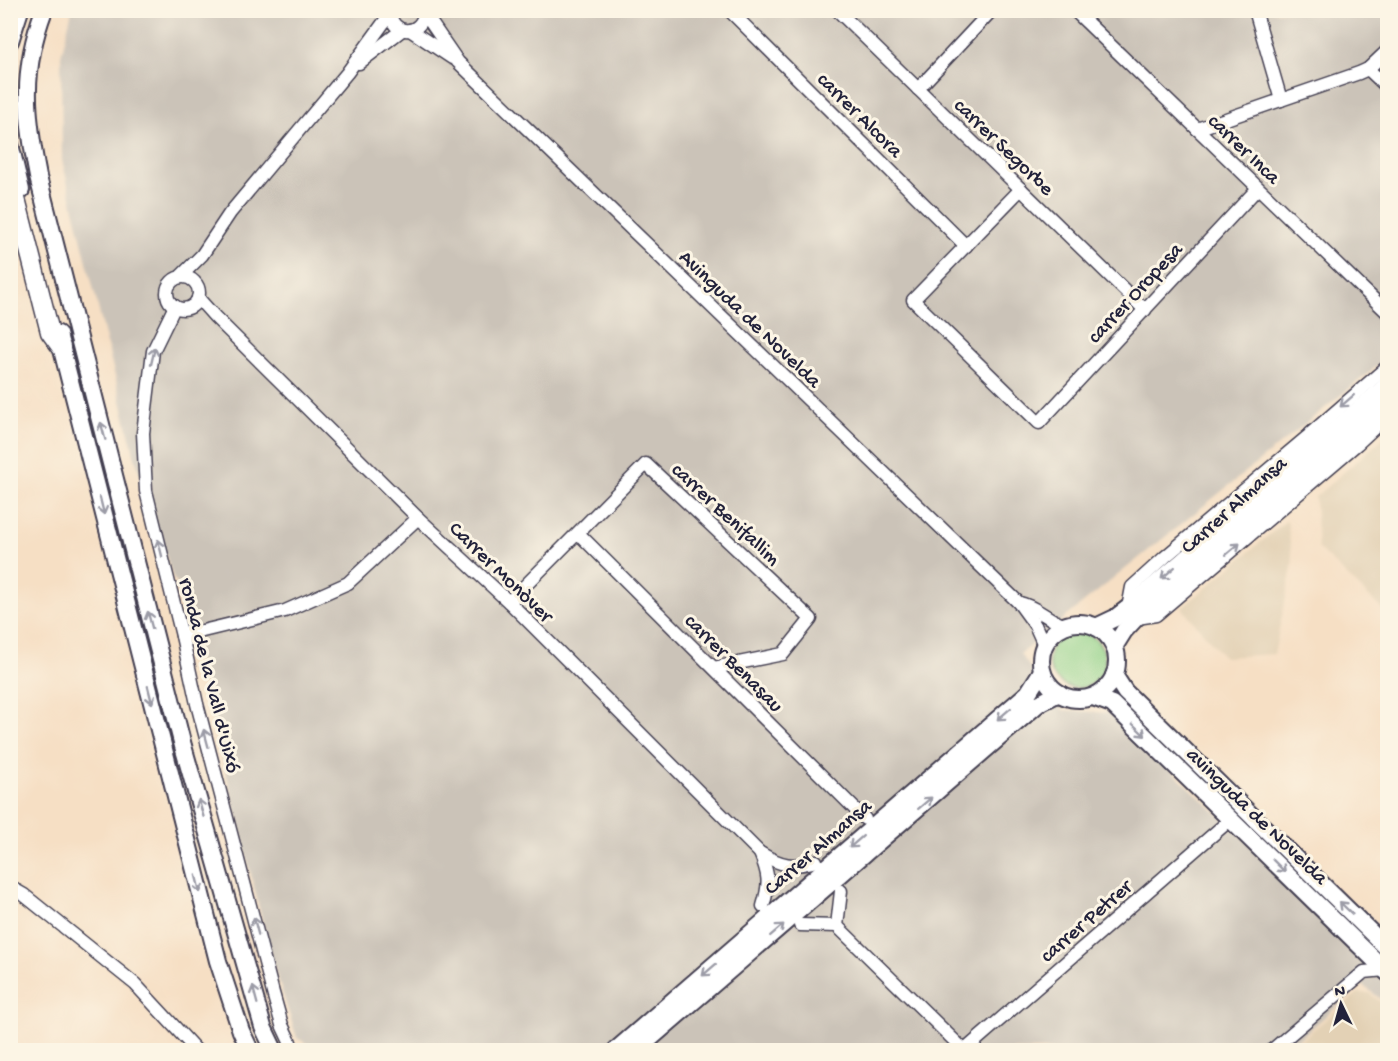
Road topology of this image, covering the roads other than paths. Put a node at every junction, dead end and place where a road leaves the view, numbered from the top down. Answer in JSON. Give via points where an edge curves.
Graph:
{"nodes":[{"id":1,"x":20,"y":10,"type":"edge"},
{"id":2,"x":44,"y":10,"type":"edge"},
{"id":3,"x":729,"y":10,"type":"edge"},
{"id":4,"x":837,"y":10,"type":"edge"},
{"id":5,"x":992,"y":10,"type":"edge"},
{"id":6,"x":1074,"y":10,"type":"edge"},
{"id":7,"x":1255,"y":10,"type":"edge"},
{"id":8,"x":390,"y":12,"type":"edge"},
{"id":9,"x":425,"y":12,"type":"edge"},
{"id":10,"x":406,"y":30,"type":"junction"},
{"id":11,"x":10,"y":41,"type":"edge"},
{"id":12,"x":1388,"y":50,"type":"edge"},
{"id":13,"x":457,"y":61,"type":"junction"},
{"id":14,"x":1368,"y":69,"type":"junction"},
{"id":15,"x":346,"y":73,"type":"junction"},
{"id":16,"x":1388,"y":88,"type":"edge"},
{"id":17,"x":918,"y":89,"type":"junction"},
{"id":18,"x":1281,"y":100,"type":"junction"},
{"id":19,"x":1197,"y":129,"type":"junction"},
{"id":20,"x":10,"y":144,"type":"edge"},
{"id":21,"x":10,"y":176,"type":"edge"},
{"id":22,"x":1258,"y":188,"type":"junction"},
{"id":23,"x":1021,"y":189,"type":"junction"},
{"id":24,"x":966,"y":246,"type":"junction"},
{"id":25,"x":202,"y":255,"type":"junction"},
{"id":26,"x":180,"y":277,"type":"junction"},
{"id":27,"x":195,"y":282,"type":"junction"},
{"id":28,"x":195,"y":302,"type":"junction"},
{"id":29,"x":175,"y":306,"type":"junction"},
{"id":30,"x":1145,"y":310,"type":"junction"},
{"id":31,"x":1388,"y":313,"type":"edge"},
{"id":32,"x":61,"y":347,"type":"junction"},
{"id":33,"x":1388,"y":366,"type":"edge"},
{"id":34,"x":1388,"y":384,"type":"edge"},
{"id":35,"x":1388,"y":400,"type":"edge"},
{"id":36,"x":1388,"y":415,"type":"edge"},
{"id":37,"x":1334,"y":430,"type":"junction"},
{"id":38,"x":1306,"y":437,"type":"junction"},
{"id":39,"x":1357,"y":444,"type":"junction"},
{"id":40,"x":1325,"y":452,"type":"junction"},
{"id":41,"x":418,"y":518,"type":"junction"},
{"id":42,"x":578,"y":533,"type":"junction"},
{"id":43,"x":509,"y":602,"type":"junction"},
{"id":44,"x":1019,"y":603,"type":"junction"},
{"id":45,"x":1132,"y":613,"type":"junction"},
{"id":46,"x":1066,"y":626,"type":"junction"},
{"id":47,"x":1095,"y":627,"type":"junction"},
{"id":48,"x":182,"y":636,"type":"junction"},
{"id":49,"x":1044,"y":645,"type":"junction"},
{"id":50,"x":1114,"y":647,"type":"junction"},
{"id":51,"x":714,"y":668,"type":"junction"},
{"id":52,"x":1042,"y":671,"type":"junction"},
{"id":53,"x":1114,"y":675,"type":"junction"},
{"id":54,"x":1059,"y":693,"type":"junction"},
{"id":55,"x":1093,"y":696,"type":"junction"},
{"id":56,"x":865,"y":819,"type":"dead end"},
{"id":57,"x":1232,"y":819,"type":"junction"},
{"id":58,"x":760,"y":853,"type":"junction"},
{"id":59,"x":816,"y":861,"type":"dead end"},
{"id":60,"x":10,"y":887,"type":"edge"},
{"id":61,"x":841,"y":891,"type":"dead end"},
{"id":62,"x":763,"y":906,"type":"dead end"},
{"id":63,"x":800,"y":925,"type":"dead end"},
{"id":64,"x":837,"y":926,"type":"junction"},
{"id":65,"x":1388,"y":949,"type":"edge"},
{"id":66,"x":1386,"y":971,"type":"edge"},
{"id":67,"x":196,"y":1050,"type":"edge"},
{"id":68,"x":250,"y":1050,"type":"edge"},
{"id":69,"x":274,"y":1050,"type":"edge"},
{"id":70,"x":289,"y":1050,"type":"edge"},
{"id":71,"x":616,"y":1050,"type":"edge"},
{"id":72,"x":637,"y":1050,"type":"edge"},
{"id":73,"x":964,"y":1050,"type":"edge"},
{"id":74,"x":1272,"y":1050,"type":"edge"}],
"edges":[{"from":1,"to":11,"type":"main road"},
{"from":69,"to":2,"type":"main road","one_way":true,"via":[[263,1028],[183,746],[38,177],[26,91],[30,58]]},
{"from":3,"to":24,"type":"street","name":"carrer Alcora"},
{"from":4,"to":17,"type":"street","name":"carrer Segorbe"},
{"from":5,"to":17,"type":"street"},
{"from":6,"to":19,"type":"street","name":"carrer Inca"},
{"from":7,"to":18,"type":"street"},
{"from":8,"to":10,"type":"street","via":[[393,23]]},
{"from":8,"to":15,"type":"street"},
{"from":9,"to":10,"type":"street","via":[[420,25]]},
{"from":9,"to":13,"type":"street"},
{"from":10,"to":13,"type":"street"},
{"from":10,"to":15,"type":"street"},
{"from":12,"to":14,"type":"street"},
{"from":13,"to":44,"type":"street","name":"Avinguda de Novelda"},
{"from":14,"to":16,"type":"street"},
{"from":14,"to":18,"type":"street"},
{"from":15,"to":25,"type":"street","via":[[230,213]]},
{"from":17,"to":23,"type":"street","name":"carrer Segorbe"},
{"from":18,"to":19,"type":"street"},
{"from":19,"to":22,"type":"street","name":"carrer Inca"},
{"from":20,"to":32,"type":"main road"},
{"from":21,"to":32,"type":"highway","via":[[50,332]]},
{"from":22,"to":30,"type":"street","name":"carrer Oropesa"},
{"from":22,"to":31,"type":"street","name":"carrer Inca"},
{"from":23,"to":24,"type":"street"},
{"from":23,"to":30,"type":"street","name":"carrer Segorbe"},
{"from":24,"to":30,"type":"street","name":"carrer Oropesa","via":[[913,300],[1039,423]]},
{"from":25,"to":26,"type":"street"},
{"from":25,"to":27,"type":"street"},
{"from":26,"to":27,"type":"street"},
{"from":26,"to":29,"type":"street","via":[[171,282],[167,291]]},
{"from":27,"to":28,"type":"street","via":[[199,292]]},
{"from":28,"to":29,"type":"street","via":[[182,309]]},
{"from":28,"to":41,"type":"street","name":"Carrer Monòver"},
{"from":48,"to":29,"type":"street","name":"ronda de la Vall d'Uixó","one_way":true,"via":[[146,491],[143,433],[153,351]]},
{"from":32,"to":68,"type":"main road","one_way":true,"via":[[218,961]]},
{"from":33,"to":38,"type":"street","one_way":true},
{"from":34,"to":37,"type":"main road"},
{"from":35,"to":40,"type":"main road","name":"Carrer Almansa"},
{"from":36,"to":39,"type":"street"},
{"from":37,"to":38,"type":"street"},
{"from":37,"to":45,"type":"main road","one_way":true},
{"from":38,"to":45,"type":"street","via":[[1132,587]]},
{"from":39,"to":40,"type":"street"},
{"from":45,"to":39,"type":"street","one_way":true,"via":[[1156,615]]},
{"from":40,"to":45,"type":"main road","name":"Carrer Almansa"},
{"from":41,"to":43,"type":"street","name":"Carrer Monòver"},
{"from":41,"to":48,"type":"street","via":[[348,583],[285,610]]},
{"from":42,"to":43,"type":"street","name":"carrer Benifallim"},
{"from":42,"to":51,"type":"street","name":"carrer Benasau"},
{"from":42,"to":51,"type":"street","name":"carrer Benifallim","via":[[646,464],[811,619],[783,654]]},
{"from":43,"to":58,"type":"street","name":"Carrer Monòver"},
{"from":44,"to":46,"type":"street","name":"Avinguda de Novelda","via":[[1028,604]]},
{"from":44,"to":49,"type":"street","name":"Avinguda de Novelda"},
{"from":45,"to":47,"type":"main road"},
{"from":45,"to":50,"type":"main road","name":"Carrer Almansa"},
{"from":46,"to":47,"type":"main road","via":[[1080,623]]},
{"from":46,"to":49,"type":"main road"},
{"from":47,"to":50,"type":"main road"},
{"from":70,"to":48,"type":"street","name":"ronda de la Vall d'Uixó","one_way":true},
{"from":49,"to":52,"type":"main road"},
{"from":50,"to":53,"type":"main road"},
{"from":51,"to":56,"type":"street","name":"carrer Benasau"},
{"from":52,"to":54,"type":"main road"},
{"from":52,"to":71,"type":"main road","name":"Carrer Almansa","one_way":true,"via":[[1028,693]]},
{"from":53,"to":55,"type":"main road","via":[[1105,689]]},
{"from":65,"to":53,"type":"main road","name":"avinguda de Novelda","one_way":true,"via":[[1125,692]]},
{"from":54,"to":55,"type":"main road","via":[[1074,699]]},
{"from":72,"to":54,"type":"main road","name":"Carrer Almansa","one_way":true,"via":[[1038,704]]},
{"from":55,"to":57,"type":"main road","name":"avinguda de Novelda","one_way":true,"via":[[1112,704]]},
{"from":57,"to":66,"type":"main road","name":"avinguda de Novelda","one_way":true},
{"from":57,"to":73,"type":"street","name":"carrer Petrer"},
{"from":58,"to":59,"type":"street","name":"Carrer Monòver","via":[[788,866]]},
{"from":58,"to":62,"type":"street","name":"Carrer Monòver","via":[[769,874]]},
{"from":60,"to":67,"type":"street","via":[[135,984]]},
{"from":61,"to":64,"type":"street"},
{"from":63,"to":64,"type":"street"},
{"from":64,"to":73,"type":"street"},
{"from":66,"to":74,"type":"street","via":[[1364,972]]}]}
